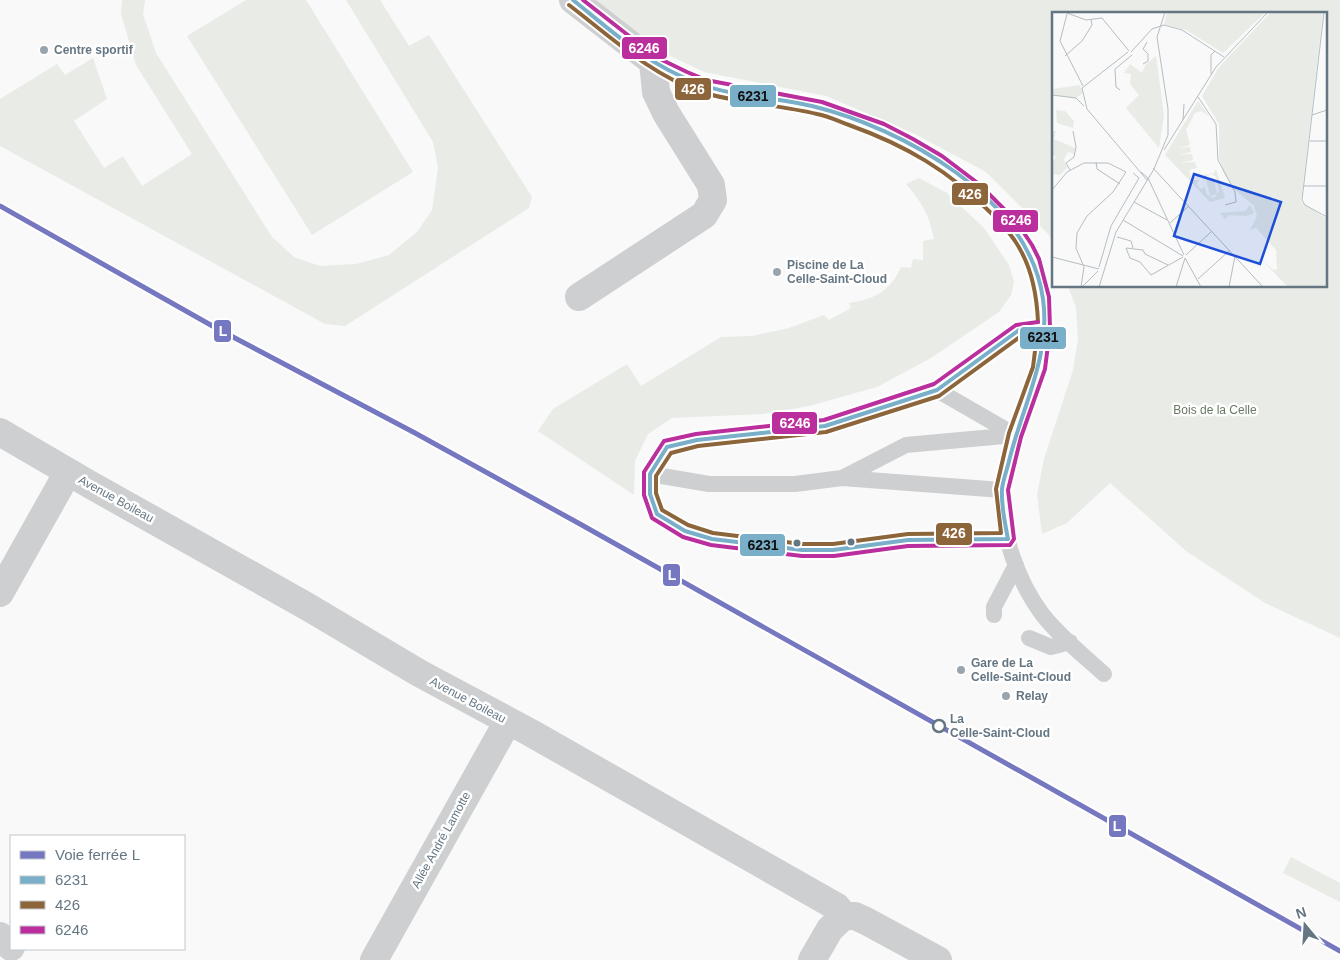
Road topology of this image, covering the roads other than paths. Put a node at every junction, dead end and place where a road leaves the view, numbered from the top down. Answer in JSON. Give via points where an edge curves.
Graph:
{"nodes":[{"id":1,"x":573,"y":0,"type":"edge"},
{"id":2,"x":653,"y":62,"type":"junction"},
{"id":3,"x":579,"y":297,"type":"dead end"},
{"id":4,"x":1044,"y":328,"type":"junction"},
{"id":5,"x":937,"y":390,"type":"junction"},
{"id":6,"x":0,"y":432,"type":"edge"},
{"id":7,"x":1015,"y":434,"type":"junction"},
{"id":8,"x":68,"y":472,"type":"junction"},
{"id":9,"x":650,"y":474,"type":"junction"},
{"id":10,"x":842,"y":478,"type":"junction"},
{"id":11,"x":1002,"y":490,"type":"junction"},
{"id":12,"x":1008,"y":539,"type":"junction"},
{"id":13,"x":1016,"y":565,"type":"junction"},
{"id":14,"x":0,"y":593,"type":"edge"},
{"id":15,"x":994,"y":615,"type":"dead end"},
{"id":16,"x":1029,"y":638,"type":"dead end"},
{"id":17,"x":1070,"y":642,"type":"junction"},
{"id":18,"x":1104,"y":674,"type":"dead end"},
{"id":19,"x":508,"y":721,"type":"junction"},
{"id":20,"x":844,"y":916,"type":"junction"},
{"id":21,"x":0,"y":936,"type":"edge"},
{"id":22,"x":10,"y":946,"type":"edge"},
{"id":23,"x":14,"y":950,"type":"edge"},
{"id":24,"x":24,"y":960,"type":"edge"},
{"id":25,"x":374,"y":960,"type":"edge"},
{"id":26,"x":812,"y":960,"type":"edge"},
{"id":27,"x":938,"y":960,"type":"edge"}],
"edges":[{"from":1,"to":2,"type":"street"},
{"from":2,"to":3,"type":"street","via":[[656,92],[711,185],[713,200],[704,215]]},
{"from":2,"to":4,"type":"lane","via":[[704,86],[820,108],[851,118],[881,130],[938,161],[975,188],[1011,225],[1027,248],[1043,299]]},
{"from":4,"to":5,"type":"lane","via":[[1019,330]]},
{"from":4,"to":7,"type":"lane","via":[[1039,368]]},
{"from":5,"to":7,"type":"lane"},
{"from":5,"to":9,"type":"lane","via":[[826,426],[697,440],[667,447]]},
{"from":6,"to":8,"type":"street","name":"Avenue Boileau"},
{"from":7,"to":10,"type":"lane","via":[[906,445]]},
{"from":7,"to":11,"type":"lane"},
{"from":8,"to":14,"type":"street"},
{"from":8,"to":19,"type":"street","name":"Avenue Boileau","via":[[308,607],[419,674]]},
{"from":9,"to":10,"type":"lane","via":[[709,484],[795,484]]},
{"from":9,"to":12,"type":"lane","via":[[650,494],[658,514],[685,531],[712,539],[802,550],[833,550],[908,540]]},
{"from":10,"to":11,"type":"lane"},
{"from":11,"to":12,"type":"lane"},
{"from":12,"to":13,"type":"lane"},
{"from":13,"to":15,"type":"lane","via":[[994,607]]},
{"from":13,"to":17,"type":"lane","via":[[1036,605]]},
{"from":16,"to":17,"type":"lane","via":[[1051,647]]},
{"from":17,"to":18,"type":"lane"},
{"from":19,"to":20,"type":"street","name":"Avenue Boileau","via":[[838,907]]},
{"from":19,"to":25,"type":"street","name":"Allée André Lamotte"},
{"from":20,"to":26,"type":"street","via":[[830,929]]},
{"from":20,"to":27,"type":"street","name":"Avenue Boileau","via":[[866,921]]},
{"from":21,"to":22,"type":"street"},
{"from":23,"to":24,"type":"street"}]}
